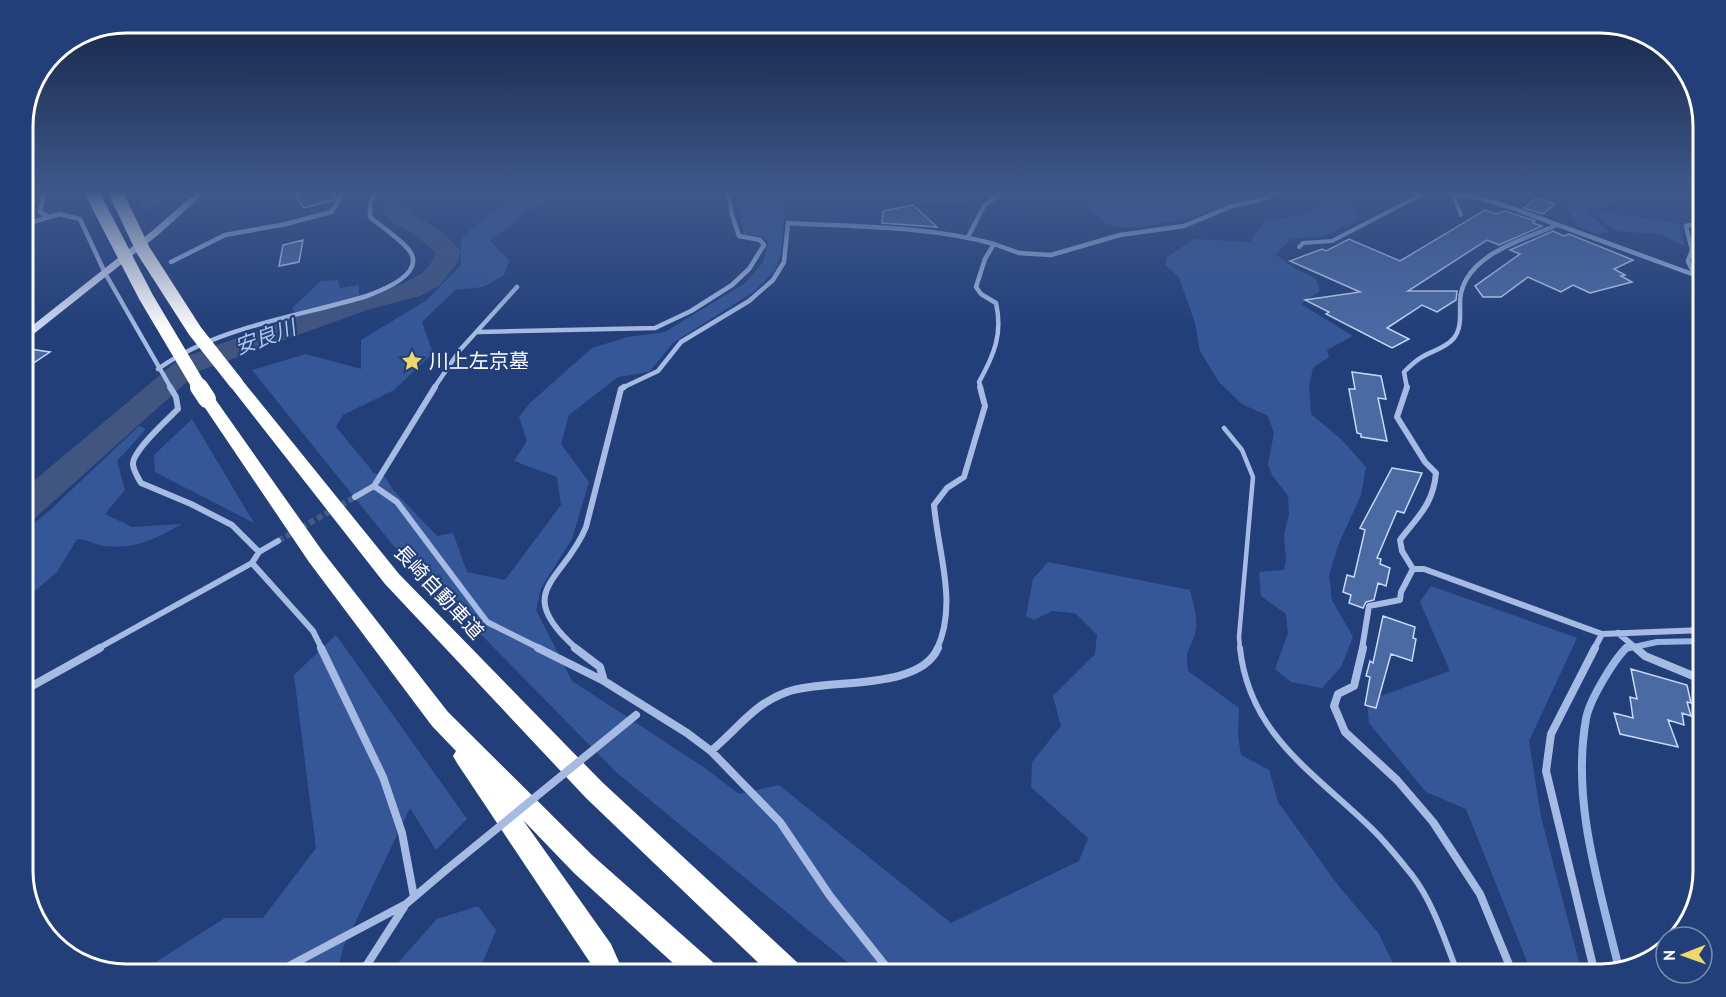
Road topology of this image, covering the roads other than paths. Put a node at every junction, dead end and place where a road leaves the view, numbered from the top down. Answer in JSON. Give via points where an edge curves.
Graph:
{"nodes":[{"id":1,"x":89,"y":238,"type":"edge"},
{"id":2,"x":113,"y":238,"type":"edge"},
{"id":3,"x":138,"y":238,"type":"edge"},
{"id":4,"x":147,"y":238,"type":"edge"},
{"id":5,"x":220,"y":238,"type":"edge"},
{"id":6,"x":394,"y":238,"type":"edge"},
{"id":7,"x":748,"y":238,"type":"edge"},
{"id":8,"x":787,"y":238,"type":"edge"},
{"id":9,"x":970,"y":238,"type":"edge"},
{"id":10,"x":1111,"y":238,"type":"edge"},
{"id":11,"x":1339,"y":238,"type":"edge"},
{"id":12,"x":1527,"y":238,"type":"edge"},
{"id":13,"x":1592,"y":238,"type":"edge"},
{"id":14,"x":1689,"y":238,"type":"edge"},
{"id":15,"x":994,"y":244,"type":"junction"},
{"id":16,"x":1299,"y":246,"type":"dead end"},
{"id":17,"x":171,"y":262,"type":"dead end"},
{"id":18,"x":1693,"y":272,"type":"edge"},
{"id":19,"x":105,"y":273,"type":"junction"},
{"id":20,"x":1693,"y":274,"type":"edge"},
{"id":21,"x":517,"y":287,"type":"dead end"},
{"id":22,"x":33,"y":330,"type":"edge"},
{"id":23,"x":478,"y":332,"type":"junction"},
{"id":24,"x":158,"y":369,"type":"junction"},
{"id":25,"x":1224,"y":428,"type":"dead end"},
{"id":26,"x":374,"y":486,"type":"junction"},
{"id":27,"x":355,"y":497,"type":"tunnel mouth"},
{"id":28,"x":278,"y":542,"type":"tunnel mouth"},
{"id":29,"x":259,"y":552,"type":"junction"},
{"id":30,"x":252,"y":563,"type":"junction"},
{"id":31,"x":1413,"y":569,"type":"junction"},
{"id":32,"x":1693,"y":630,"type":"edge"},
{"id":33,"x":1602,"y":633,"type":"junction"},
{"id":34,"x":1618,"y":633,"type":"junction"},
{"id":35,"x":1693,"y":676,"type":"edge"},
{"id":36,"x":604,"y":681,"type":"junction"},
{"id":37,"x":33,"y":685,"type":"edge"},
{"id":38,"x":649,"y":708,"type":"junction"},
{"id":39,"x":440,"y":719,"type":"junction"},
{"id":40,"x":711,"y":750,"type":"junction"},
{"id":41,"x":410,"y":901,"type":"junction"},
{"id":42,"x":729,"y":918,"type":"junction"},
{"id":43,"x":294,"y":964,"type":"edge"},
{"id":44,"x":368,"y":964,"type":"edge"},
{"id":45,"x":606,"y":964,"type":"edge"},
{"id":46,"x":693,"y":964,"type":"edge"},
{"id":47,"x":777,"y":964,"type":"edge"},
{"id":48,"x":790,"y":964,"type":"edge"},
{"id":49,"x":883,"y":964,"type":"edge"},
{"id":50,"x":1454,"y":964,"type":"edge"},
{"id":51,"x":1509,"y":964,"type":"edge"},
{"id":52,"x":1593,"y":964,"type":"edge"}],
"edges":[{"from":1,"to":19,"type":"street"},
{"from":2,"to":39,"type":"highway","bridge":true,"via":[[207,399],[316,556]]},
{"from":3,"to":42,"type":"highway","name":"長崎自動車道","bridge":true,"via":[[195,330],[392,579],[594,790]]},
{"from":4,"to":19,"type":"street"},
{"from":5,"to":17,"type":"street"},
{"from":6,"to":24,"type":"street","via":[[412,257],[412,268],[398,283],[361,298],[219,339]]},
{"from":7,"to":23,"type":"street","via":[[764,245],[749,269],[709,300],[664,325]]},
{"from":8,"to":36,"type":"street","via":[[781,269],[759,292],[681,342],[659,370],[621,389],[585,530],[546,590],[544,601],[557,628],[582,655],[600,667]]},
{"from":9,"to":15,"type":"street"},
{"from":10,"to":15,"type":"street","via":[[1051,255],[1019,253]]},
{"from":11,"to":16,"type":"lane"},
{"from":12,"to":31,"type":"street","via":[[1470,272],[1462,289],[1456,336],[1404,372],[1407,387],[1397,417],[1425,462],[1436,472],[1431,503],[1400,540]]},
{"from":13,"to":20,"type":"street"},
{"from":14,"to":18,"type":"street","via":[[1692,250],[1688,261]]},
{"from":15,"to":40,"type":"street","via":[[976,287],[996,303],[1002,328],[994,355],[979,382],[985,406],[964,477],[947,488],[934,505],[946,596],[945,632],[936,652],[923,665],[903,674],[871,682],[790,691],[742,719],[730,736]]},
{"from":19,"to":22,"type":"street"},
{"from":19,"to":24,"type":"street"},
{"from":21,"to":23,"type":"street"},
{"from":23,"to":26,"type":"street","via":[[442,375]]},
{"from":24,"to":29,"type":"street","via":[[176,397],[178,409],[133,461],[141,483],[232,525]]},
{"from":25,"to":50,"type":"lane","via":[[1248,457],[1253,477],[1239,637],[1246,683],[1258,710],[1285,748],[1371,828],[1413,877],[1436,916]]},
{"from":26,"to":27,"type":"street"},
{"from":26,"to":36,"type":"street","via":[[397,502],[488,622]]},
{"from":28,"to":29,"type":"street"},
{"from":29,"to":30,"type":"street"},
{"from":30,"to":37,"type":"street"},
{"from":30,"to":41,"type":"street","via":[[313,631],[334,672],[383,777],[402,833]]},
{"from":31,"to":33,"type":"street","via":[[1424,569]]},
{"from":31,"to":51,"type":"street","via":[[1400,600],[1369,606],[1357,679],[1354,687],[1338,694],[1334,706],[1345,732],[1397,780],[1433,822],[1480,894]]},
{"from":32,"to":34,"type":"street"},
{"from":33,"to":34,"type":"street"},
{"from":33,"to":52,"type":"street","via":[[1551,734],[1546,771]]},
{"from":34,"to":35,"type":"street","via":[[1645,656]]},
{"from":36,"to":38,"type":"street"},
{"from":38,"to":40,"type":"street"},
{"from":38,"to":41,"type":"street","bridge":true},
{"from":39,"to":45,"type":"highway"},
{"from":39,"to":46,"type":"highway","via":[[583,864]]},
{"from":40,"to":49,"type":"street","via":[[780,822],[830,896]]},
{"from":41,"to":43,"type":"street"},
{"from":41,"to":44,"type":"street"},
{"from":42,"to":47,"type":"highway","name":"長崎自動車道"},
{"from":42,"to":48,"type":"highway"}]}
